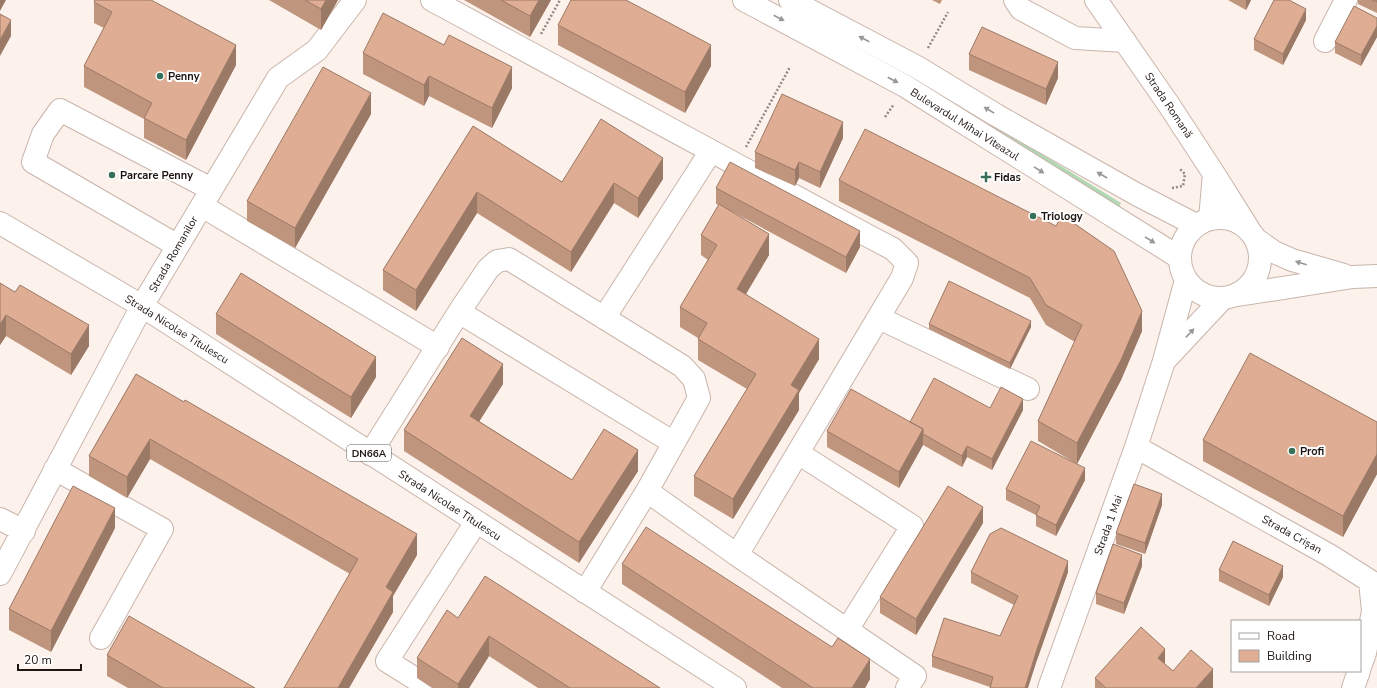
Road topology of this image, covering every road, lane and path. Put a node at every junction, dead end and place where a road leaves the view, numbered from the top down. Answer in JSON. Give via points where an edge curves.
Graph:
{"nodes":[{"id":1,"x":355,"y":0,"type":"edge"},
{"id":2,"x":432,"y":0,"type":"edge"},
{"id":3,"x":560,"y":0,"type":"edge"},
{"id":4,"x":744,"y":0,"type":"edge"},
{"id":5,"x":790,"y":0,"type":"edge"},
{"id":6,"x":1016,"y":0,"type":"edge"},
{"id":7,"x":1096,"y":0,"type":"edge"},
{"id":8,"x":1346,"y":0,"type":"edge"},
{"id":9,"x":948,"y":12,"type":"dead end"},
{"id":10,"x":1125,"y":41,"type":"junction"},
{"id":11,"x":1325,"y":41,"type":"dead end"},
{"id":12,"x":927,"y":49,"type":"dead end"},
{"id":13,"x":530,"y":53,"type":"junction"},
{"id":14,"x":790,"y":67,"type":"dead end"},
{"id":15,"x":711,"y":151,"type":"junction"},
{"id":16,"x":736,"y":165,"type":"junction"},
{"id":17,"x":1214,"y":174,"type":"junction"},
{"id":18,"x":206,"y":197,"type":"junction"},
{"id":19,"x":1203,"y":222,"type":"junction"},
{"id":20,"x":0,"y":223,"type":"edge"},
{"id":21,"x":1252,"y":234,"type":"junction"},
{"id":22,"x":178,"y":246,"type":"junction"},
{"id":23,"x":1180,"y":258,"type":"junction"},
{"id":24,"x":1377,"y":276,"type":"edge"},
{"id":25,"x":1352,"y":277,"type":"junction"},
{"id":26,"x":1186,"y":280,"type":"junction"},
{"id":27,"x":1230,"y":297,"type":"junction"},
{"id":28,"x":142,"y":306,"type":"junction"},
{"id":29,"x":459,"y":312,"type":"junction"},
{"id":30,"x":604,"y":318,"type":"junction"},
{"id":31,"x":879,"y":318,"type":"junction"},
{"id":32,"x":438,"y":347,"type":"junction"},
{"id":33,"x":1164,"y":362,"type":"junction"},
{"id":34,"x":1028,"y":389,"type":"dead end"},
{"id":35,"x":674,"y":443,"type":"junction"},
{"id":36,"x":1136,"y":447,"type":"junction"},
{"id":37,"x":798,"y":453,"type":"junction"},
{"id":38,"x":370,"y":454,"type":"junction"},
{"id":39,"x":55,"y":469,"type":"junction"},
{"id":40,"x":647,"y":491,"type":"junction"},
{"id":41,"x":0,"y":519,"type":"edge"},
{"id":42,"x":476,"y":522,"type":"junction"},
{"id":43,"x":24,"y":531,"type":"junction"},
{"id":44,"x":738,"y":555,"type":"junction"},
{"id":45,"x":0,"y":574,"type":"edge"},
{"id":46,"x":585,"y":592,"type":"junction"},
{"id":47,"x":847,"y":630,"type":"junction"},
{"id":48,"x":101,"y":638,"type":"dead end"},
{"id":49,"x":1361,"y":664,"type":"edge"},
{"id":50,"x":1359,"y":672,"type":"edge"},
{"id":51,"x":430,"y":688,"type":"edge"},
{"id":52,"x":735,"y":688,"type":"edge"},
{"id":53,"x":907,"y":688,"type":"edge"},
{"id":54,"x":1049,"y":688,"type":"edge"},
{"id":55,"x":1353,"y":688,"type":"edge"}],
"edges":[{"from":1,"to":18,"type":"street","name":"Strada Romanilor","via":[[317,50],[278,78]]},
{"from":2,"to":13,"type":"street"},
{"from":3,"to":13,"type":"path"},
{"from":4,"to":23,"type":"street","name":"Bulevardul Mihai Viteazul","one_way":true,"via":[[905,86]]},
{"from":19,"to":5,"type":"street","name":"Bulevardul Mihai Viteazul","one_way":true,"via":[[1136,194],[917,67]]},
{"from":6,"to":10,"type":"street","via":[[1021,9],[1075,38]]},
{"from":7,"to":10,"type":"street","name":"Strada Romană"},
{"from":8,"to":11,"type":"street"},
{"from":9,"to":12,"type":"path"},
{"from":10,"to":17,"type":"street","name":"Strada Romană"},
{"from":13,"to":15,"type":"street"},
{"from":14,"to":16,"type":"path"},
{"from":15,"to":16,"type":"street"},
{"from":15,"to":30,"type":"street"},
{"from":16,"to":31,"type":"street","via":[[893,249],[907,262],[902,278]]},
{"from":17,"to":19,"type":"street"},
{"from":17,"to":21,"type":"street","name":"Strada Romană"},
{"from":18,"to":22,"type":"street","name":"Strada Romanilor"},
{"from":18,"to":22,"type":"street","via":[[60,110],[43,134],[33,162]]},
{"from":18,"to":32,"type":"street"},
{"from":19,"to":21,"type":"street","via":[[1223,217],[1237,221]]},
{"from":19,"to":23,"type":"street","via":[[1187,234]]},
{"from":20,"to":28,"type":"street","name":"Strada Nicolae Titulescu","number":"DN66A"},
{"from":25,"to":21,"type":"street","one_way":true,"via":[[1292,260],[1274,252]]},
{"from":21,"to":27,"type":"street","via":[[1261,252],[1257,277],[1249,287]]},
{"from":22,"to":28,"type":"street","name":"Strada Romanilor"},
{"from":23,"to":26,"type":"street"},
{"from":24,"to":25,"type":"street"},
{"from":25,"to":27,"type":"street"},
{"from":26,"to":27,"type":"street","via":[[1208,297]]},
{"from":26,"to":33,"type":"street","name":"Strada 1 Mai"},
{"from":33,"to":27,"type":"street","name":"Strada 1 Mai","one_way":true},
{"from":28,"to":38,"type":"street","name":"Strada Nicolae Titulescu","number":"DN66A"},
{"from":28,"to":39,"type":"street","name":"Strada Romanilor"},
{"from":29,"to":30,"type":"street","via":[[488,269],[497,261],[509,259]]},
{"from":29,"to":32,"type":"street"},
{"from":29,"to":35,"type":"street"},
{"from":30,"to":35,"type":"street","via":[[682,366],[694,379],[699,398]]},
{"from":31,"to":34,"type":"street"},
{"from":31,"to":37,"type":"street"},
{"from":32,"to":38,"type":"street"},
{"from":33,"to":36,"type":"street","name":"Strada 1 Mai"},
{"from":35,"to":40,"type":"street"},
{"from":36,"to":49,"type":"street","name":"Strada Crișan","via":[[1329,555],[1370,581],[1373,611]]},
{"from":36,"to":54,"type":"street","name":"Strada 1 Mai"},
{"from":37,"to":44,"type":"street"},
{"from":37,"to":47,"type":"street","via":[[912,526]]},
{"from":38,"to":42,"type":"street","name":"Strada Nicolae Titulescu","number":"DN66A"},
{"from":39,"to":43,"type":"street","name":"Strada Romanilor"},
{"from":39,"to":48,"type":"street","via":[[162,529]]},
{"from":40,"to":44,"type":"street"},
{"from":40,"to":46,"type":"street"},
{"from":41,"to":43,"type":"street"},
{"from":42,"to":46,"type":"street","name":"Strada Nicolae Titulescu","number":"DN66A"},
{"from":42,"to":51,"type":"street","via":[[387,661]]},
{"from":43,"to":45,"type":"street","name":"Strada Romanilor"},
{"from":44,"to":47,"type":"street"},
{"from":46,"to":52,"type":"street","name":"Strada Nicolae Titulescu","number":"DN66A"},
{"from":47,"to":53,"type":"street","via":[[915,676]]},
{"from":50,"to":55,"type":"street"}]}
